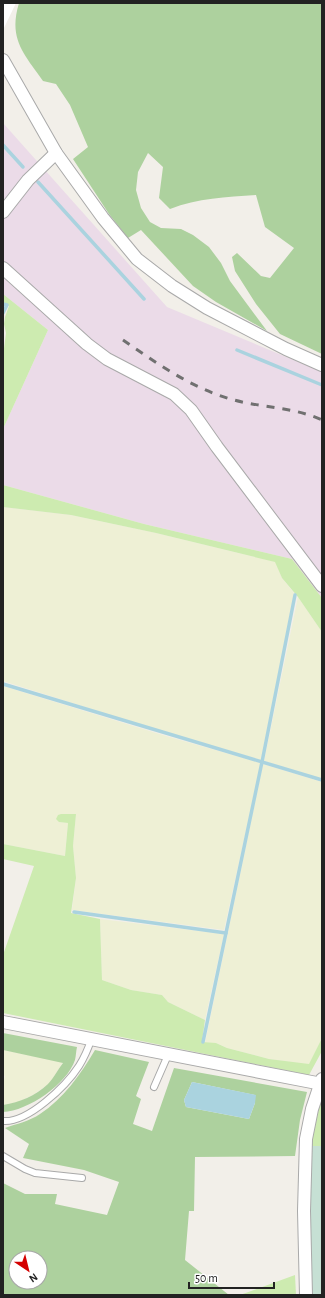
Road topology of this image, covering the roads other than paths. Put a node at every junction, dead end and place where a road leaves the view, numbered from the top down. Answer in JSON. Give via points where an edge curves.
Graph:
{"nodes":[{"id":1,"x":3,"y":60,"type":"edge"},
{"id":2,"x":56,"y":153,"type":"junction"},
{"id":3,"x":3,"y":212,"type":"edge"},
{"id":4,"x":3,"y":268,"type":"edge"},
{"id":5,"x":322,"y":365,"type":"edge"},
{"id":6,"x":322,"y":586,"type":"edge"},
{"id":7,"x":3,"y":1022,"type":"edge"},
{"id":8,"x":91,"y":1040,"type":"junction"},
{"id":9,"x":168,"y":1055,"type":"junction"},
{"id":10,"x":321,"y":1082,"type":"edge"},
{"id":11,"x":154,"y":1088,"type":"dead end"},
{"id":12,"x":3,"y":1121,"type":"edge"},
{"id":13,"x":3,"y":1156,"type":"edge"},
{"id":14,"x":82,"y":1178,"type":"dead end"},
{"id":15,"x":306,"y":1295,"type":"edge"}],
"edges":[{"from":1,"to":2,"type":"street"},
{"from":2,"to":3,"type":"street","via":[[28,180]]},
{"from":2,"to":5,"type":"street","via":[[103,218],[137,259],[154,273],[207,308]]},
{"from":4,"to":6,"type":"street","via":[[87,344],[107,359],[174,394],[191,410],[216,447]]},
{"from":7,"to":8,"type":"street"},
{"from":8,"to":9,"type":"street"},
{"from":8,"to":12,"type":"lane","via":[[80,1065],[63,1086],[25,1116],[10,1122]]},
{"from":9,"to":10,"type":"street"},
{"from":9,"to":11,"type":"lane"},
{"from":10,"to":15,"type":"street","via":[[306,1139]]},
{"from":13,"to":14,"type":"lane","via":[[35,1172]]}]}
